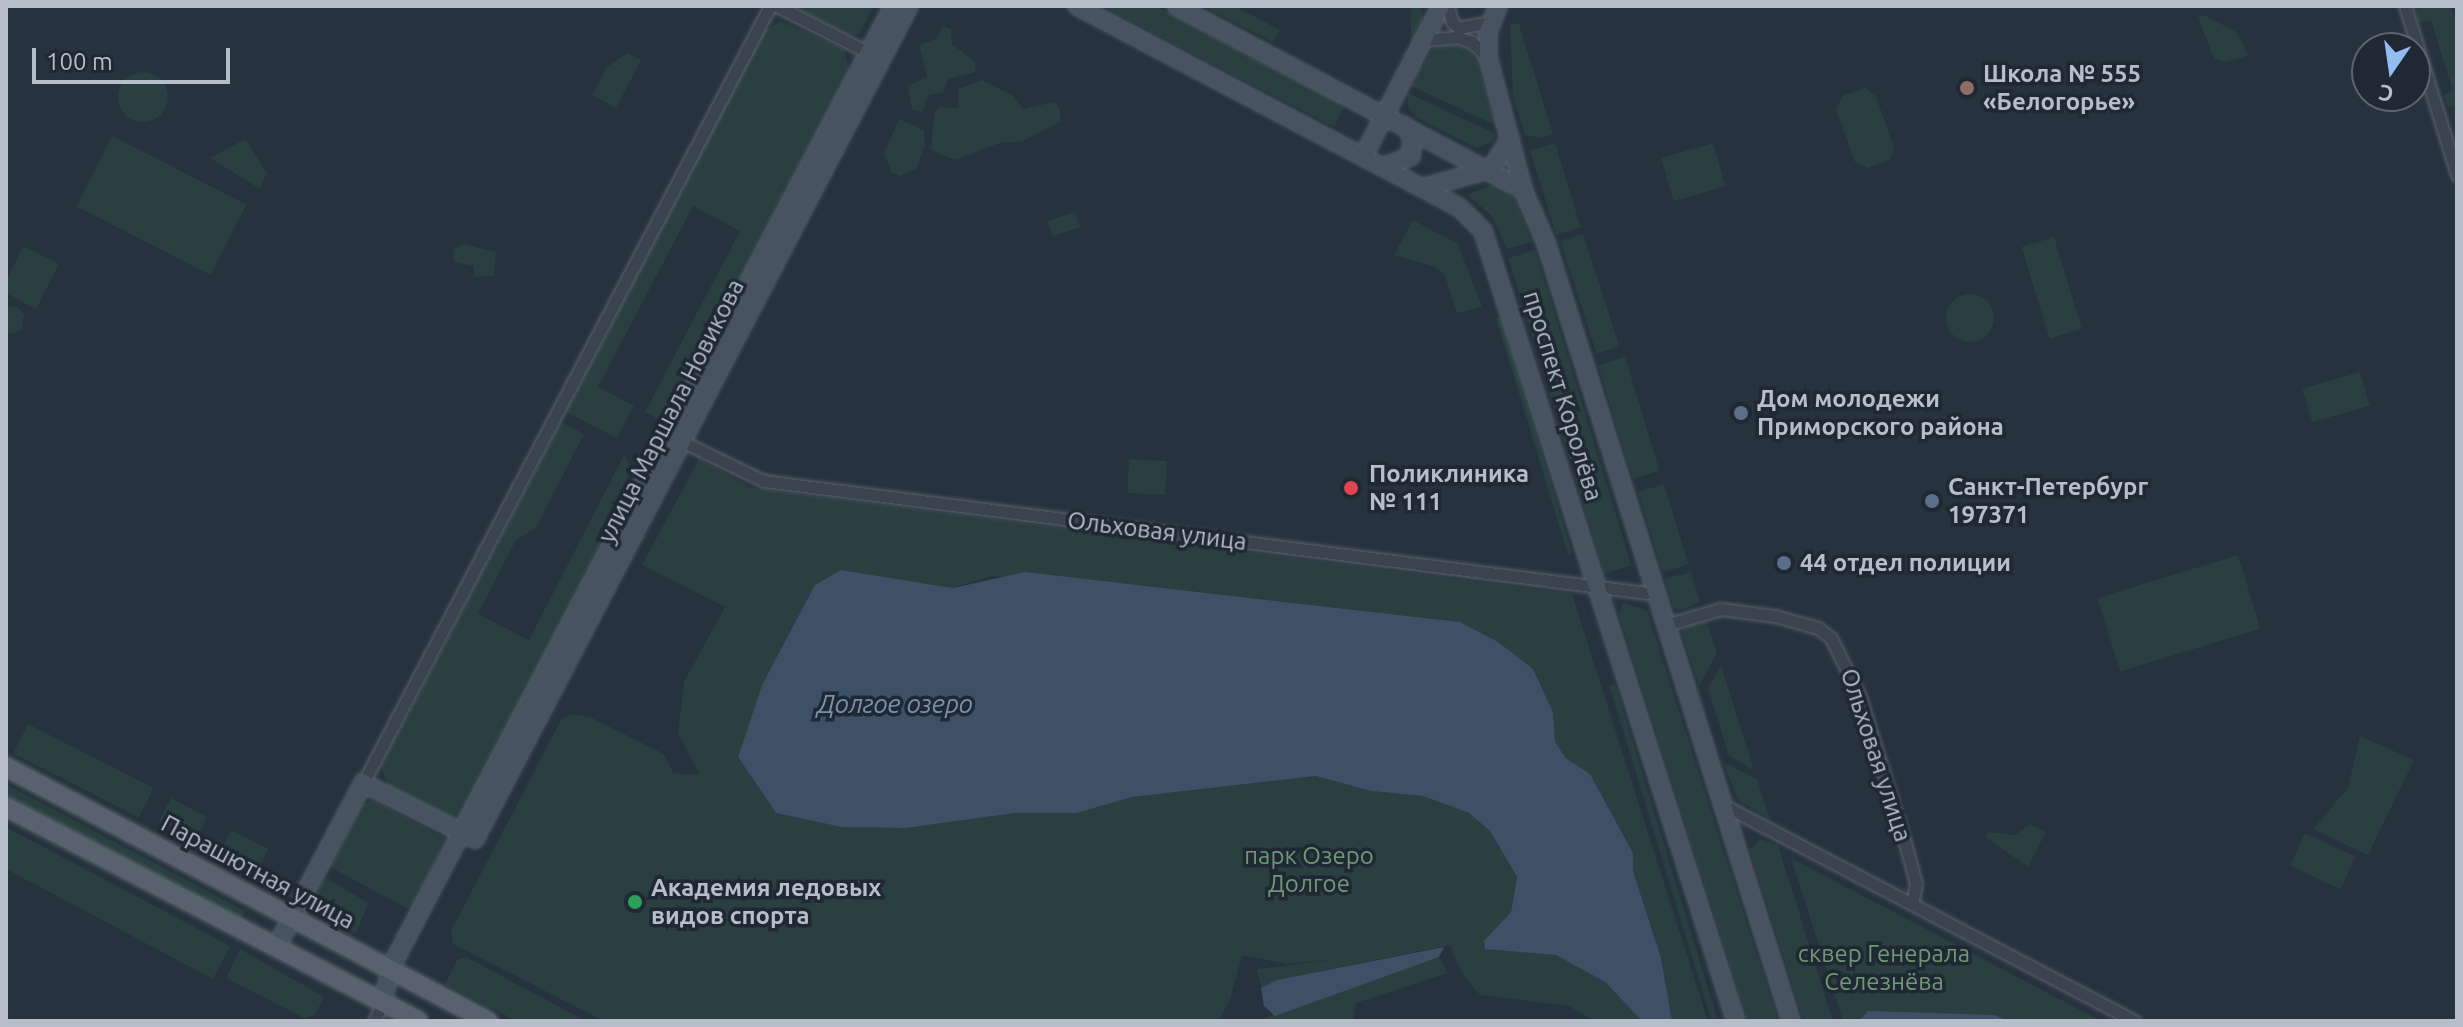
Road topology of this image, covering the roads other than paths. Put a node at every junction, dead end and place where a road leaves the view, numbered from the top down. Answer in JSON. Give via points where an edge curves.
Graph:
{"nodes":[{"id":1,"x":770,"y":6,"type":"edge"},
{"id":2,"x":777,"y":6,"type":"edge"},
{"id":3,"x":893,"y":6,"type":"edge"},
{"id":4,"x":909,"y":6,"type":"edge"},
{"id":5,"x":1077,"y":6,"type":"edge"},
{"id":6,"x":1176,"y":6,"type":"edge"},
{"id":7,"x":1441,"y":6,"type":"edge"},
{"id":8,"x":1448,"y":6,"type":"edge"},
{"id":9,"x":1498,"y":6,"type":"edge"},
{"id":10,"x":2405,"y":6,"type":"edge"},
{"id":11,"x":1491,"y":22,"type":"junction"},
{"id":12,"x":1424,"y":40,"type":"junction"},
{"id":13,"x":875,"y":56,"type":"junction"},
{"id":14,"x":1488,"y":58,"type":"junction"},
{"id":15,"x":1384,"y":115,"type":"junction"},
{"id":16,"x":1404,"y":125,"type":"junction"},
{"id":17,"x":1510,"y":136,"type":"junction"},
{"id":18,"x":1363,"y":157,"type":"junction"},
{"id":19,"x":1383,"y":167,"type":"junction"},
{"id":20,"x":1491,"y":169,"type":"junction"},
{"id":21,"x":2457,"y":175,"type":"edge"},
{"id":22,"x":1422,"y":188,"type":"junction"},
{"id":23,"x":1523,"y":190,"type":"junction"},
{"id":24,"x":676,"y":438,"type":"junction"},
{"id":25,"x":1597,"y":587,"type":"junction"},
{"id":26,"x":1655,"y":594,"type":"junction"},
{"id":27,"x":1665,"y":625,"type":"junction"},
{"id":28,"x":6,"y":767,"type":"edge"},
{"id":29,"x":363,"y":783,"type":"junction"},
{"id":30,"x":1723,"y":805,"type":"junction"},
{"id":31,"x":6,"y":807,"type":"edge"},
{"id":32,"x":468,"y":836,"type":"junction"},
{"id":33,"x":1912,"y":904,"type":"junction"},
{"id":34,"x":293,"y":917,"type":"junction"},
{"id":35,"x":276,"y":948,"type":"junction"},
{"id":36,"x":390,"y":969,"type":"junction"},
{"id":37,"x":383,"y":1003,"type":"junction"},
{"id":38,"x":374,"y":1021,"type":"edge"},
{"id":39,"x":418,"y":1021,"type":"edge"},
{"id":40,"x":488,"y":1021,"type":"edge"},
{"id":41,"x":1736,"y":1021,"type":"edge"},
{"id":42,"x":1791,"y":1021,"type":"edge"},
{"id":43,"x":2135,"y":1021,"type":"edge"}],
"edges":[{"from":1,"to":29,"type":"street"},
{"from":2,"to":13,"type":"street"},
{"from":3,"to":13,"type":"street","name":"улица Маршала Новикова"},
{"from":4,"to":13,"type":"street","name":"улица Маршала Новикова"},
{"from":5,"to":18,"type":"street","name":"проспект Королёва"},
{"from":6,"to":15,"type":"street"},
{"from":7,"to":12,"type":"street"},
{"from":8,"to":11,"type":"street","via":[[1459,28]]},
{"from":9,"to":11,"type":"street"},
{"from":10,"to":21,"type":"street"},
{"from":11,"to":14,"type":"street"},
{"from":12,"to":14,"type":"street","via":[[1456,37],[1472,42]]},
{"from":12,"to":15,"type":"street"},
{"from":13,"to":24,"type":"street","name":"улица Маршала Новикова"},
{"from":14,"to":17,"type":"street","name":"проспект Королёва"},
{"from":15,"to":16,"type":"street"},
{"from":15,"to":18,"type":"street"},
{"from":16,"to":19,"type":"street","via":[[1412,137],[1411,156]]},
{"from":16,"to":20,"type":"street"},
{"from":17,"to":20,"type":"street"},
{"from":17,"to":23,"type":"street","name":"проспект Королёва"},
{"from":18,"to":19,"type":"street","name":"проспект Королёва"},
{"from":19,"to":22,"type":"street","name":"проспект Королёва"},
{"from":20,"to":22,"type":"street"},
{"from":20,"to":23,"type":"street"},
{"from":22,"to":25,"type":"street","name":"проспект Королёва","via":[[1471,215],[1483,231]]},
{"from":23,"to":26,"type":"street","name":"проспект Королёва","via":[[1546,243]]},
{"from":24,"to":25,"type":"street","name":"Ольховая улица","via":[[764,481]]},
{"from":24,"to":32,"type":"street","name":"улица Маршала Новикова"},
{"from":25,"to":26,"type":"street","name":"Ольховая улица"},
{"from":25,"to":41,"type":"street","name":"проспект Королёва"},
{"from":26,"to":27,"type":"street","name":"проспект Королёва"},
{"from":27,"to":30,"type":"street","name":"проспект Королёва"},
{"from":27,"to":33,"type":"street","name":"Ольховая улица","via":[[1721,609],[1775,616],[1818,628],[1831,638],[1860,697],[1911,862],[1916,884]]},
{"from":28,"to":34,"type":"main road","name":"Парашютная улица"},
{"from":29,"to":32,"type":"street"},
{"from":29,"to":34,"type":"street"},
{"from":30,"to":33,"type":"street"},
{"from":30,"to":42,"type":"street","name":"проспект Королёва"},
{"from":31,"to":35,"type":"main road"},
{"from":32,"to":36,"type":"street","name":"улица Маршала Новикова"},
{"from":33,"to":43,"type":"street"},
{"from":34,"to":35,"type":"street"},
{"from":34,"to":36,"type":"main road","name":"Парашютная улица"},
{"from":35,"to":37,"type":"main road"},
{"from":36,"to":37,"type":"street","name":"улица Маршала Новикова"},
{"from":36,"to":40,"type":"main road","name":"Парашютная улица"},
{"from":37,"to":38,"type":"street","name":"улица Маршала Новикова"},
{"from":37,"to":39,"type":"main road"}]}
